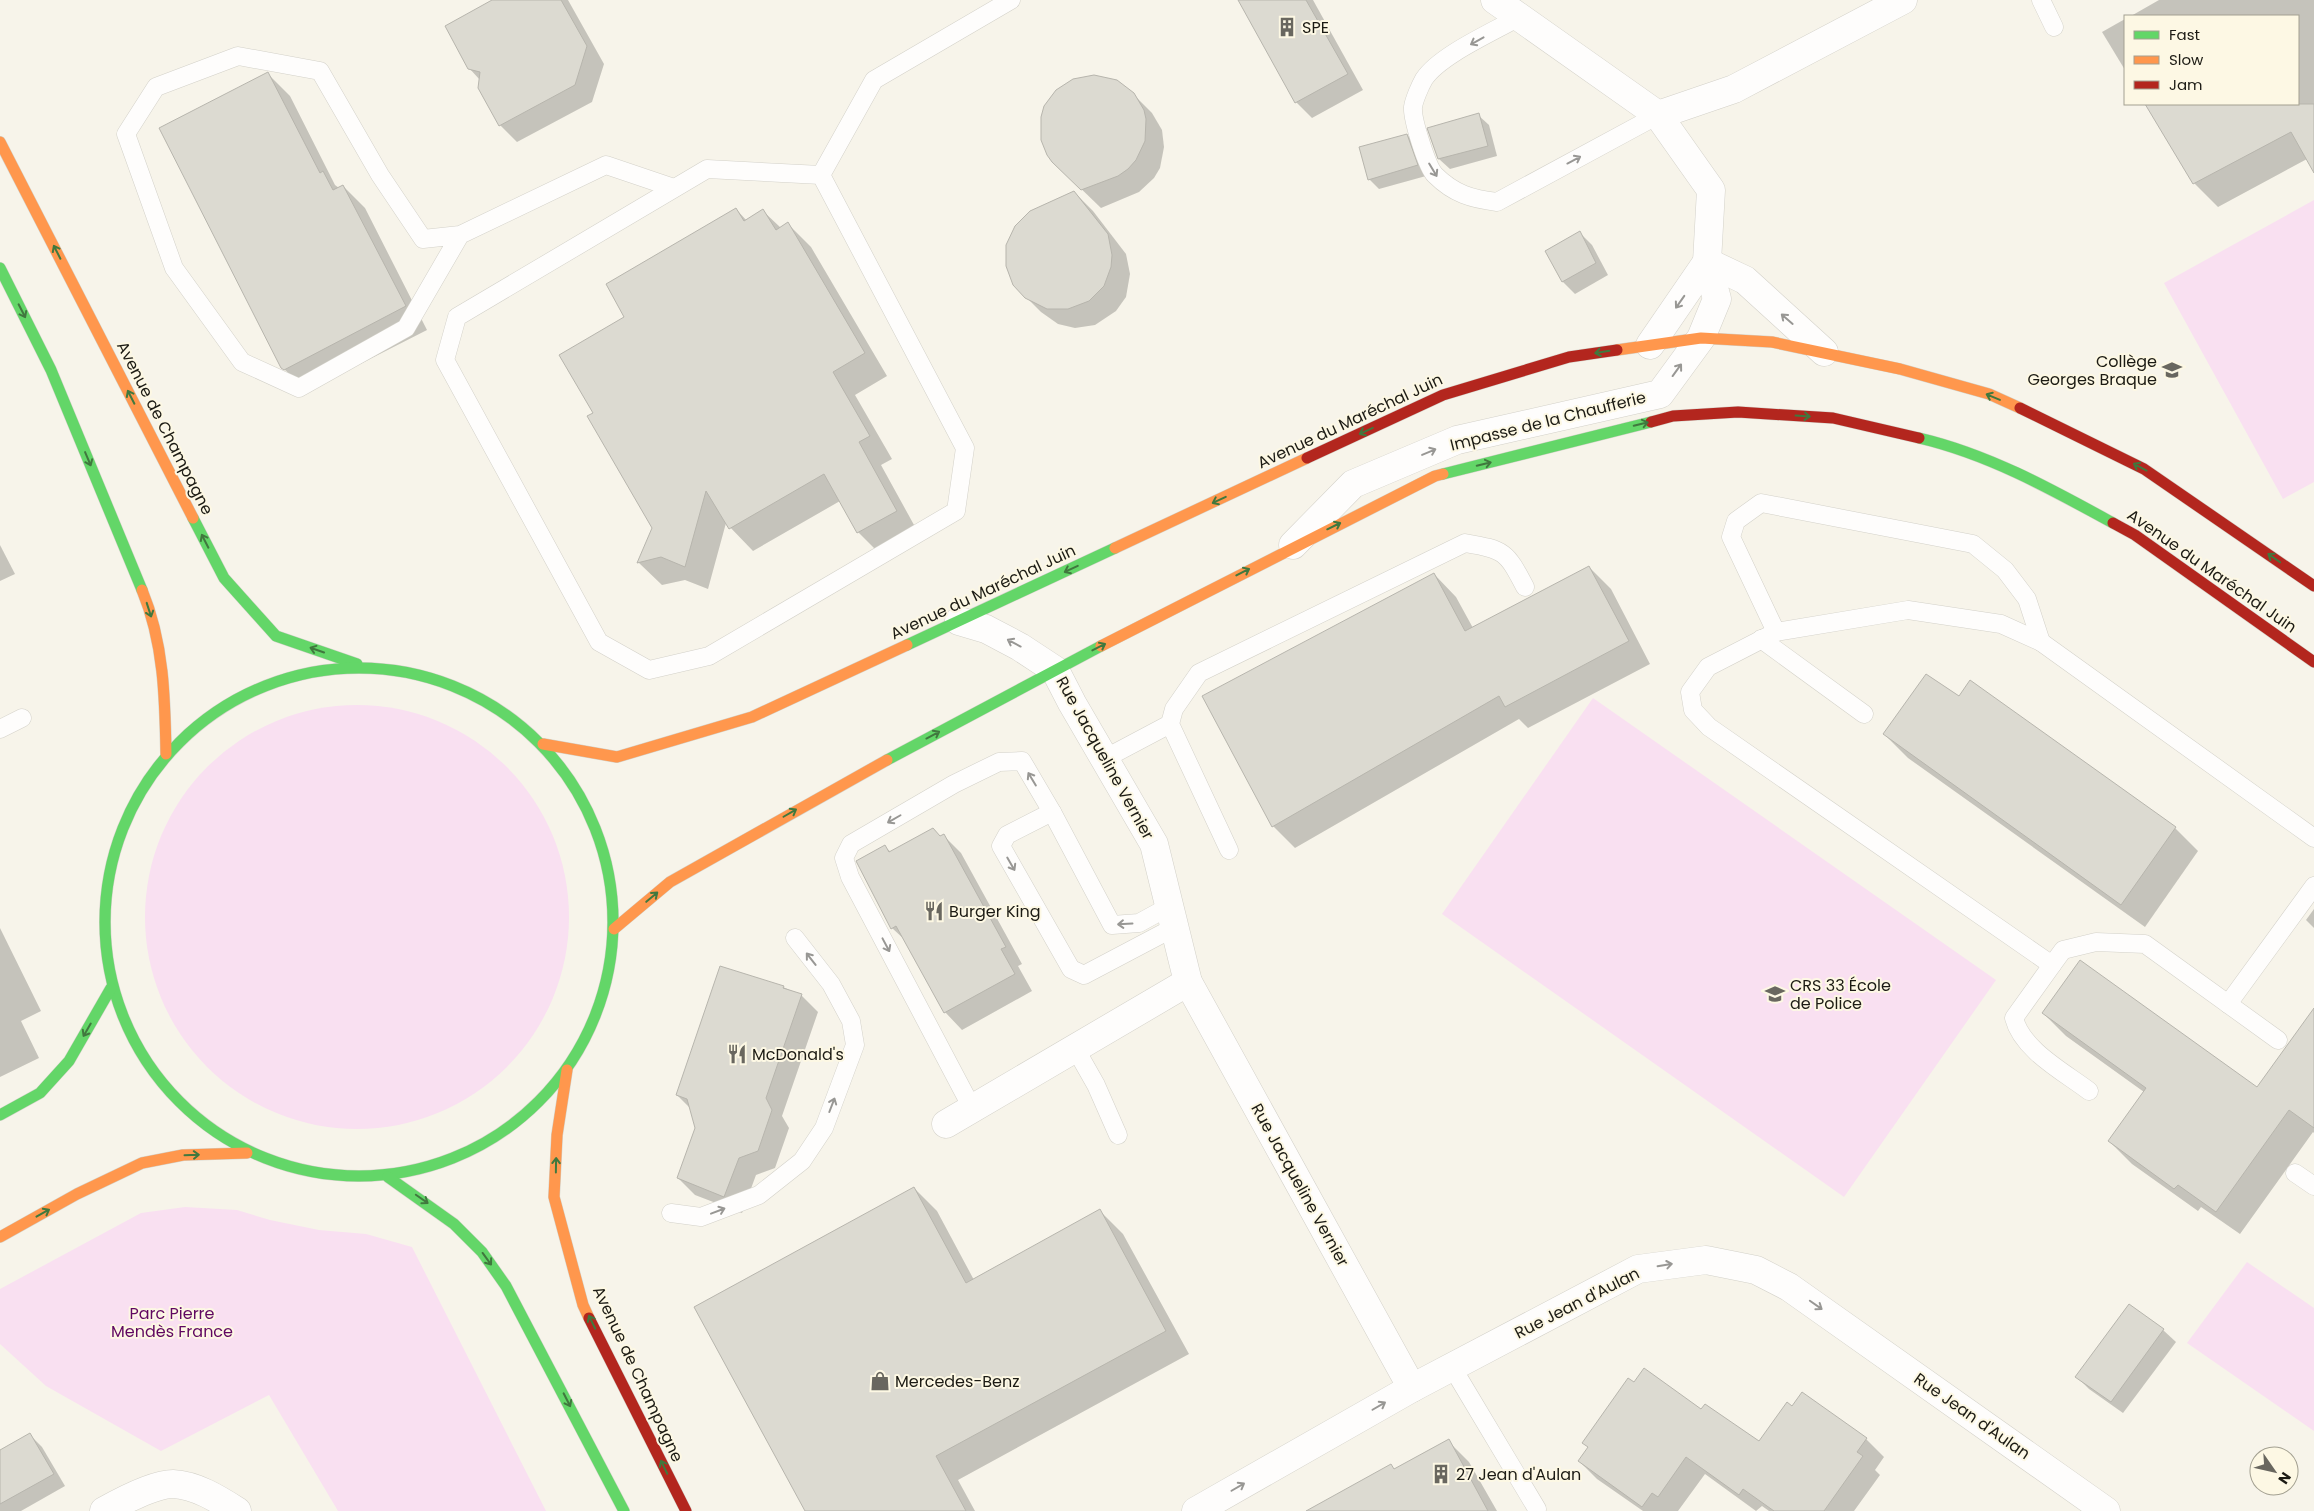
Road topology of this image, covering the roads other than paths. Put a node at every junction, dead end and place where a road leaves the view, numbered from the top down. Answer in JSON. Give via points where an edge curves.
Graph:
{"nodes":[{"id":1,"x":1011,"y":0,"type":"edge"},
{"id":2,"x":1495,"y":0,"type":"edge"},
{"id":3,"x":1903,"y":0,"type":"edge"},
{"id":4,"x":2041,"y":0,"type":"edge"},
{"id":5,"x":1519,"y":17,"type":"junction"},
{"id":6,"x":2054,"y":28,"type":"dead end"},
{"id":7,"x":1658,"y":115,"type":"junction"},
{"id":8,"x":0,"y":142,"type":"edge"},
{"id":9,"x":821,"y":175,"type":"junction"},
{"id":10,"x":674,"y":188,"type":"junction"},
{"id":11,"x":460,"y":235,"type":"junction"},
{"id":12,"x":1708,"y":262,"type":"junction"},
{"id":13,"x":0,"y":268,"type":"edge"},
{"id":14,"x":1700,"y":338,"type":"junction"},
{"id":15,"x":1650,"y":345,"type":"junction"},
{"id":16,"x":1824,"y":352,"type":"junction"},
{"id":17,"x":1291,"y":548,"type":"junction"},
{"id":18,"x":2314,"y":586,"type":"edge"},
{"id":19,"x":1525,"y":587,"type":"dead end"},
{"id":20,"x":959,"y":621,"type":"junction"},
{"id":21,"x":1769,"y":635,"type":"junction"},
{"id":22,"x":2041,"y":642,"type":"junction"},
{"id":23,"x":2314,"y":662,"type":"edge"},
{"id":24,"x":363,"y":666,"type":"junction"},
{"id":25,"x":1055,"y":670,"type":"junction"},
{"id":26,"x":1864,"y":714,"type":"dead end"},
{"id":27,"x":22,"y":718,"type":"dead end"},
{"id":28,"x":1170,"y":724,"type":"junction"},
{"id":29,"x":0,"y":729,"type":"edge"},
{"id":30,"x":543,"y":744,"type":"junction"},
{"id":31,"x":166,"y":754,"type":"junction"},
{"id":32,"x":1104,"y":759,"type":"junction"},
{"id":33,"x":1052,"y":812,"type":"junction"},
{"id":34,"x":2314,"y":838,"type":"edge"},
{"id":35,"x":1229,"y":850,"type":"dead end"},
{"id":36,"x":2314,"y":886,"type":"edge"},
{"id":37,"x":1172,"y":917,"type":"junction"},
{"id":38,"x":614,"y":929,"type":"junction"},
{"id":39,"x":795,"y":938,"type":"dead end"},
{"id":40,"x":2052,"y":965,"type":"junction"},
{"id":41,"x":1188,"y":982,"type":"junction"},
{"id":42,"x":112,"y":988,"type":"junction"},
{"id":43,"x":2228,"y":1004,"type":"junction"},
{"id":44,"x":2278,"y":1040,"type":"dead end"},
{"id":45,"x":1075,"y":1048,"type":"junction"},
{"id":46,"x":567,"y":1070,"type":"junction"},
{"id":47,"x":2090,"y":1091,"type":"dead end"},
{"id":48,"x":972,"y":1108,"type":"junction"},
{"id":49,"x":0,"y":1115,"type":"edge"},
{"id":50,"x":946,"y":1124,"type":"dead end"},
{"id":51,"x":1118,"y":1135,"type":"dead end"},
{"id":52,"x":247,"y":1153,"type":"junction"},
{"id":53,"x":2295,"y":1173,"type":"dead end"},
{"id":54,"x":388,"y":1176,"type":"junction"},
{"id":55,"x":2314,"y":1186,"type":"edge"},
{"id":56,"x":671,"y":1213,"type":"dead end"},
{"id":57,"x":0,"y":1237,"type":"edge"},
{"id":58,"x":1452,"y":1367,"type":"junction"},
{"id":59,"x":1412,"y":1388,"type":"junction"},
{"id":60,"x":1537,"y":1509,"type":"dead end"},
{"id":61,"x":104,"y":1511,"type":"edge"},
{"id":62,"x":237,"y":1511,"type":"edge"},
{"id":63,"x":624,"y":1511,"type":"edge"},
{"id":64,"x":686,"y":1511,"type":"edge"},
{"id":65,"x":1196,"y":1511,"type":"edge"},
{"id":66,"x":2106,"y":1511,"type":"edge"}],
"edges":[{"from":1,"to":9,"type":"lane","via":[[874,80]]},
{"from":2,"to":5,"type":"street"},
{"from":3,"to":7,"type":"street","via":[[1734,89]]},
{"from":4,"to":6,"type":"lane"},
{"from":5,"to":7,"type":"street"},
{"from":5,"to":7,"type":"lane","one_way":true,"via":[[1444,59],[1424,79],[1413,108],[1420,143],[1434,174],[1452,189],[1470,198],[1496,202]]},
{"from":7,"to":12,"type":"street","name":"Impasse de la Chaufferie","via":[[1711,190]]},
{"from":24,"to":8,"type":"main road","name":"Avenue de Champagne","one_way":true,"via":[[276,636],[224,578]]},
{"from":9,"to":10,"type":"lane","via":[[707,169]]},
{"from":9,"to":10,"type":"lane","via":[[965,448],[956,511],[709,656],[649,670],[599,642],[445,360],[457,318]]},
{"from":10,"to":11,"type":"lane","via":[[606,165]]},
{"from":11,"to":11,"type":"lane","via":[[406,328],[299,388],[242,362],[174,268],[126,134],[156,87],[238,56],[320,71],[380,175],[423,239]]},
{"from":12,"to":14,"type":"street","name":"Impasse de la Chaufferie","via":[[1716,299]]},
{"from":12,"to":15,"type":"street","one_way":true},
{"from":16,"to":12,"type":"street","one_way":true,"via":[[1745,280]]},
{"from":13,"to":31,"type":"main road","one_way":true,"via":[[51,370],[150,610],[162,663]]},
{"from":14,"to":15,"type":"main road","name":"Avenue du Maréchal Juin"},
{"from":14,"to":16,"type":"main road","name":"Avenue du Maréchal Juin","via":[[1772,342]]},
{"from":17,"to":14,"type":"street","name":"Impasse de la Chaufferie","one_way":true,"via":[[1353,484],[1457,440],[1660,394]]},
{"from":15,"to":20,"type":"main road","name":"Avenue du Maréchal Juin","one_way":true,"via":[[1569,357],[1443,394]]},
{"from":18,"to":16,"type":"main road","name":"Avenue du Maréchal Juin","one_way":true,"via":[[2144,469],[2053,423],[1989,394]]},
{"from":17,"to":23,"type":"main road","name":"Avenue du Maréchal Juin","one_way":true,"via":[[1435,476],[1673,416],[1738,412],[1833,418],[1946,444],[2037,481],[2135,534]]},
{"from":25,"to":17,"type":"main road","name":"Avenue du Maréchal Juin","one_way":true},
{"from":19,"to":28,"type":"lane","via":[[1512,561],[1496,549],[1465,543],[1199,673],[1174,709]]},
{"from":25,"to":20,"type":"street","name":"Rue Jacqueline Vernier","one_way":true,"via":[[1020,646],[986,629]]},
{"from":20,"to":30,"type":"main road","name":"Avenue du Maréchal Juin","via":[[752,717],[617,757]]},
{"from":21,"to":22,"type":"lane","via":[[1908,610],[2001,624]]},
{"from":21,"to":22,"type":"lane","via":[[1731,537],[1736,521],[1761,503],[1973,544],[2005,570],[2027,599]]},
{"from":21,"to":26,"type":"lane"},
{"from":21,"to":40,"type":"lane","via":[[1708,667],[1690,692],[1693,710],[1709,727]]},
{"from":22,"to":34,"type":"lane"},
{"from":24,"to":30,"type":"main road","via":[[429,676],[490,702]]},
{"from":24,"to":31,"type":"main road","via":[[290,676],[222,706]]},
{"from":25,"to":32,"type":"street","name":"Rue Jacqueline Vernier"},
{"from":38,"to":25,"type":"main road","name":"Avenue du Maréchal Juin","one_way":true,"via":[[670,882],[837,787]]},
{"from":27,"to":29,"type":"lane"},
{"from":28,"to":32,"type":"lane"},
{"from":28,"to":35,"type":"lane"},
{"from":30,"to":38,"type":"main road","via":[[583,798],[597,834],[607,861]]},
{"from":31,"to":42,"type":"main road","via":[[122,824],[103,905]]},
{"from":32,"to":37,"type":"street","name":"Rue Jacqueline Vernier","via":[[1154,844]]},
{"from":37,"to":33,"type":"lane","one_way":true,"via":[[1112,925]]},
{"from":33,"to":37,"type":"lane","one_way":true,"via":[[1007,835],[1001,846],[1071,969],[1084,975]]},
{"from":33,"to":48,"type":"lane","one_way":true,"via":[[1022,762],[999,762],[954,784],[851,844],[844,858],[850,877]]},
{"from":36,"to":43,"type":"lane"},
{"from":37,"to":41,"type":"street","name":"Rue Jacqueline Vernier"},
{"from":38,"to":46,"type":"main road","via":[[601,1003]]},
{"from":56,"to":39,"type":"lane","one_way":true,"via":[[701,1217],[759,1195],[802,1161],[824,1128],[855,1045],[851,1021],[831,984]]},
{"from":40,"to":43,"type":"lane","via":[[2063,950],[2096,942],[2145,944]]},
{"from":40,"to":47,"type":"lane","via":[[2014,1018],[2017,1029],[2026,1043]]},
{"from":41,"to":45,"type":"street"},
{"from":41,"to":59,"type":"street","name":"Rue Jacqueline Vernier"},
{"from":42,"to":49,"type":"main road","one_way":true,"via":[[69,1061],[40,1094]]},
{"from":42,"to":52,"type":"main road","via":[[140,1055],[186,1112]]},
{"from":43,"to":44,"type":"lane"},
{"from":45,"to":48,"type":"street"},
{"from":45,"to":51,"type":"lane","via":[[1096,1084]]},
{"from":46,"to":54,"type":"main road","via":[[518,1122],[457,1158]]},
{"from":64,"to":46,"type":"main road","name":"Avenue de Champagne","one_way":true,"via":[[583,1305],[556,1206],[557,1135]]},
{"from":48,"to":50,"type":"street"},
{"from":52,"to":54,"type":"main road","via":[[316,1175]]},
{"from":57,"to":52,"type":"main road","one_way":true,"via":[[77,1194],[142,1163],[183,1156]]},
{"from":53,"to":55,"type":"lane"},
{"from":54,"to":63,"type":"main road","one_way":true,"via":[[454,1224],[482,1252],[506,1286]]},
{"from":58,"to":59,"type":"street","name":"Rue Jean d'Aulan"},
{"from":58,"to":60,"type":"lane"},
{"from":58,"to":66,"type":"street","name":"Rue Jean d'Aulan","one_way":true,"via":[[1638,1269],[1706,1260],[1756,1270],[1789,1287]]},
{"from":65,"to":59,"type":"street","name":"Rue Jean d'Aulan","one_way":true},
{"from":61,"to":62,"type":"street","via":[[134,1495],[172,1484],[210,1494]]}]}
